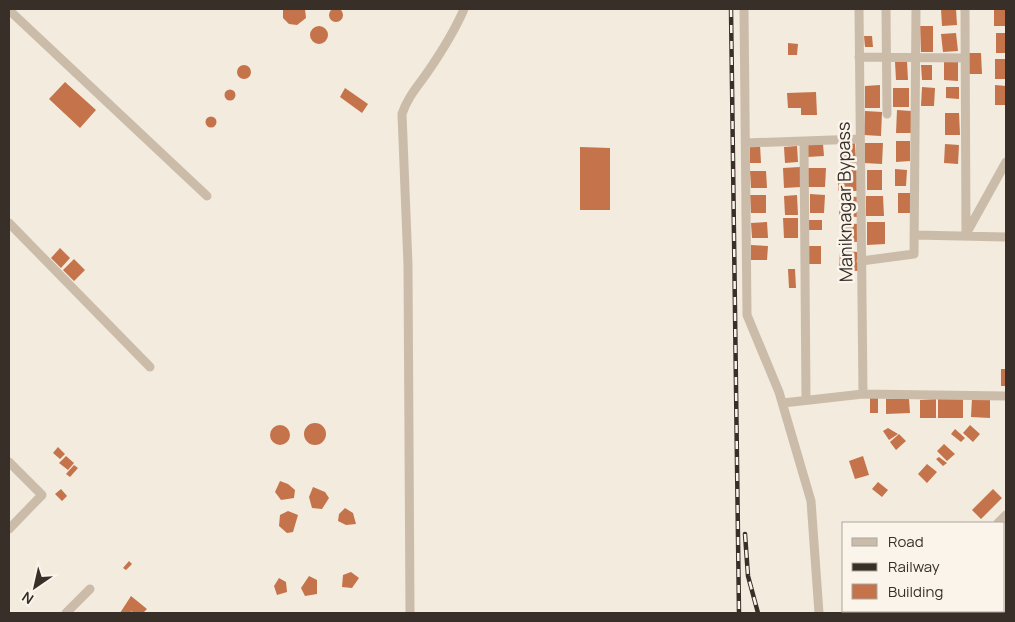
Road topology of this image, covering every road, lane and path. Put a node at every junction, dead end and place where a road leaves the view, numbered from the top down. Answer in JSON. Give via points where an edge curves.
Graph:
{"nodes":[{"id":1,"x":464,"y":9,"type":"edge"},
{"id":2,"x":744,"y":9,"type":"edge"},
{"id":3,"x":859,"y":9,"type":"edge"},
{"id":4,"x":886,"y":9,"type":"edge"},
{"id":5,"x":916,"y":9,"type":"edge"},
{"id":6,"x":965,"y":9,"type":"edge"},
{"id":7,"x":9,"y":10,"type":"edge"},
{"id":8,"x":859,"y":57,"type":"junction"},
{"id":9,"x":886,"y":57,"type":"junction"},
{"id":10,"x":916,"y":57,"type":"junction"},
{"id":11,"x":965,"y":58,"type":"junction"},
{"id":12,"x":886,"y":114,"type":"dead end"},
{"id":13,"x":860,"y":139,"type":"junction"},
{"id":14,"x":804,"y":141,"type":"junction"},
{"id":15,"x":746,"y":143,"type":"junction"},
{"id":16,"x":1006,"y":162,"type":"edge"},
{"id":17,"x":207,"y":196,"type":"dead end"},
{"id":18,"x":9,"y":223,"type":"edge"},
{"id":19,"x":914,"y":235,"type":"junction"},
{"id":20,"x":966,"y":235,"type":"junction"},
{"id":21,"x":1006,"y":237,"type":"edge"},
{"id":22,"x":861,"y":261,"type":"junction"},
{"id":23,"x":150,"y":367,"type":"dead end"},
{"id":24,"x":863,"y":394,"type":"junction"},
{"id":25,"x":1006,"y":396,"type":"edge"},
{"id":26,"x":806,"y":400,"type":"junction"},
{"id":27,"x":783,"y":403,"type":"junction"},
{"id":28,"x":9,"y":462,"type":"edge"},
{"id":29,"x":9,"y":529,"type":"edge"},
{"id":30,"x":90,"y":589,"type":"dead end"},
{"id":31,"x":66,"y":613,"type":"edge"},
{"id":32,"x":410,"y":613,"type":"edge"},
{"id":33,"x":819,"y":613,"type":"edge"}],
"edges":[{"from":1,"to":32,"type":"street","via":[[428,72],[408,98],[402,114],[408,265]]},
{"from":2,"to":15,"type":"street"},
{"from":3,"to":8,"type":"street","name":"Maniknagar Bypass"},
{"from":4,"to":9,"type":"street"},
{"from":5,"to":10,"type":"street"},
{"from":6,"to":11,"type":"street"},
{"from":7,"to":17,"type":"street"},
{"from":8,"to":9,"type":"street"},
{"from":8,"to":13,"type":"street","name":"Maniknagar Bypass"},
{"from":9,"to":10,"type":"street"},
{"from":9,"to":12,"type":"street"},
{"from":10,"to":11,"type":"street"},
{"from":10,"to":19,"type":"street"},
{"from":11,"to":20,"type":"street"},
{"from":13,"to":14,"type":"street"},
{"from":13,"to":22,"type":"street","name":"Maniknagar Bypass"},
{"from":14,"to":15,"type":"street"},
{"from":14,"to":26,"type":"street"},
{"from":15,"to":27,"type":"street","via":[[747,315]]},
{"from":16,"to":20,"type":"street"},
{"from":18,"to":23,"type":"street"},
{"from":19,"to":20,"type":"street"},
{"from":19,"to":22,"type":"street","via":[[914,254]]},
{"from":20,"to":21,"type":"street"},
{"from":22,"to":24,"type":"street","name":"Maniknagar Bypass"},
{"from":24,"to":25,"type":"street"},
{"from":24,"to":26,"type":"street"},
{"from":26,"to":27,"type":"street"},
{"from":27,"to":33,"type":"street","via":[[811,500]]},
{"from":28,"to":29,"type":"street","via":[[42,495]]},
{"from":30,"to":31,"type":"street"}]}
